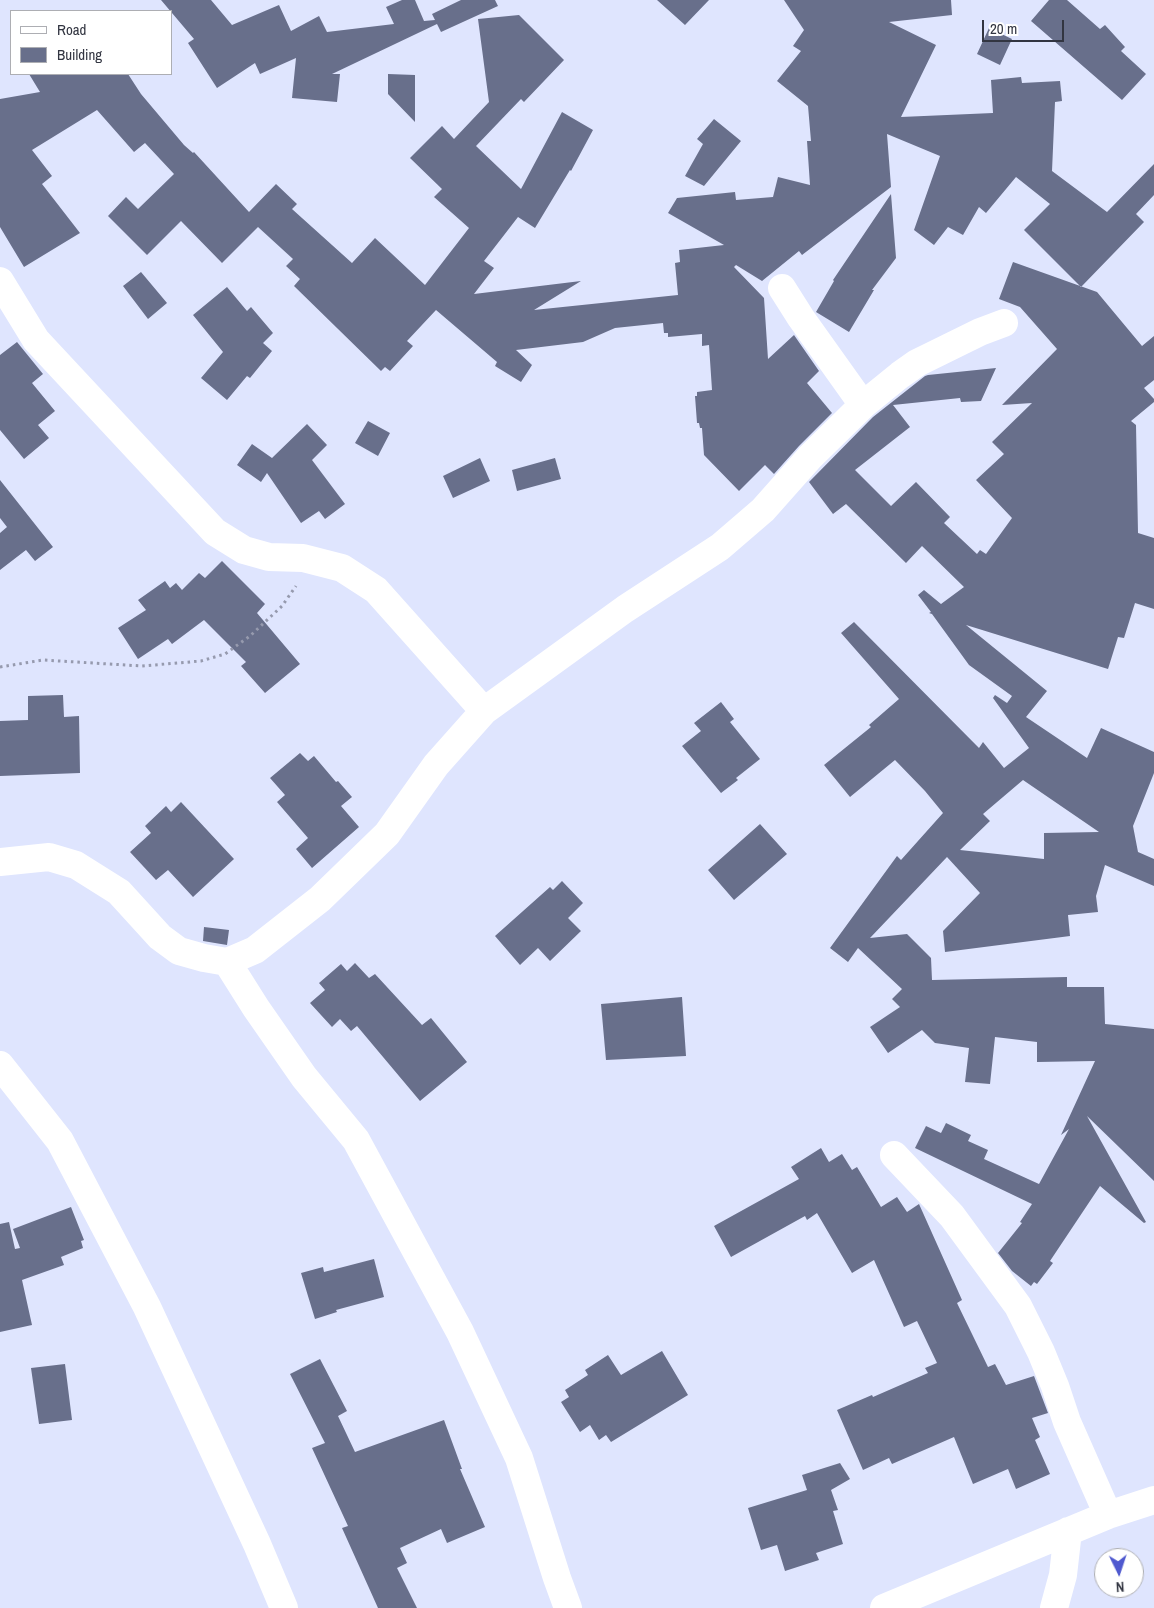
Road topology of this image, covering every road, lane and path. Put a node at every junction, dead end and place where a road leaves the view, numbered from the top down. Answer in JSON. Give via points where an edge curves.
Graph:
{"nodes":[{"id":1,"x":0,"y":281,"type":"edge"},
{"id":2,"x":782,"y":288,"type":"dead end"},
{"id":3,"x":1004,"y":323,"type":"dead end"},
{"id":4,"x":863,"y":405,"type":"junction"},
{"id":5,"x":312,"y":560,"type":"junction"},
{"id":6,"x":0,"y":667,"type":"edge"},
{"id":7,"x":484,"y":711,"type":"junction"},
{"id":8,"x":0,"y":862,"type":"edge"},
{"id":9,"x":227,"y":962,"type":"junction"},
{"id":10,"x":0,"y":1065,"type":"edge"},
{"id":11,"x":894,"y":1155,"type":"dead end"},
{"id":12,"x":1154,"y":1500,"type":"edge"},
{"id":13,"x":1108,"y":1515,"type":"junction"},
{"id":14,"x":1068,"y":1531,"type":"junction"},
{"id":15,"x":284,"y":1608,"type":"edge"},
{"id":16,"x":568,"y":1608,"type":"edge"},
{"id":17,"x":884,"y":1608,"type":"edge"},
{"id":18,"x":1054,"y":1608,"type":"edge"}],
"edges":[{"from":1,"to":5,"type":"street","via":[[36,340],[215,532],[244,550],[269,557]]},
{"from":2,"to":4,"type":"street"},
{"from":3,"to":4,"type":"street","via":[[917,363]]},
{"from":4,"to":7,"type":"street","via":[[763,510],[720,547],[625,609]]},
{"from":5,"to":6,"type":"path","via":[[282,606],[225,654],[201,661],[142,666],[43,660]]},
{"from":5,"to":7,"type":"street","via":[[342,568],[376,590]]},
{"from":7,"to":9,"type":"street","via":[[436,765],[387,834],[374,847],[320,899],[255,950]]},
{"from":8,"to":9,"type":"street","via":[[49,857],[76,865],[119,892],[160,937],[179,951]]},
{"from":9,"to":16,"type":"street","via":[[304,1077],[356,1140],[460,1332],[519,1458]]},
{"from":10,"to":15,"type":"street","via":[[60,1141],[155,1324]]},
{"from":11,"to":13,"type":"street","via":[[952,1216],[1018,1306],[1041,1352],[1067,1422]]},
{"from":12,"to":13,"type":"street"},
{"from":13,"to":14,"type":"street"},
{"from":14,"to":17,"type":"street"},
{"from":14,"to":18,"type":"street","via":[[1064,1575]]}]}
